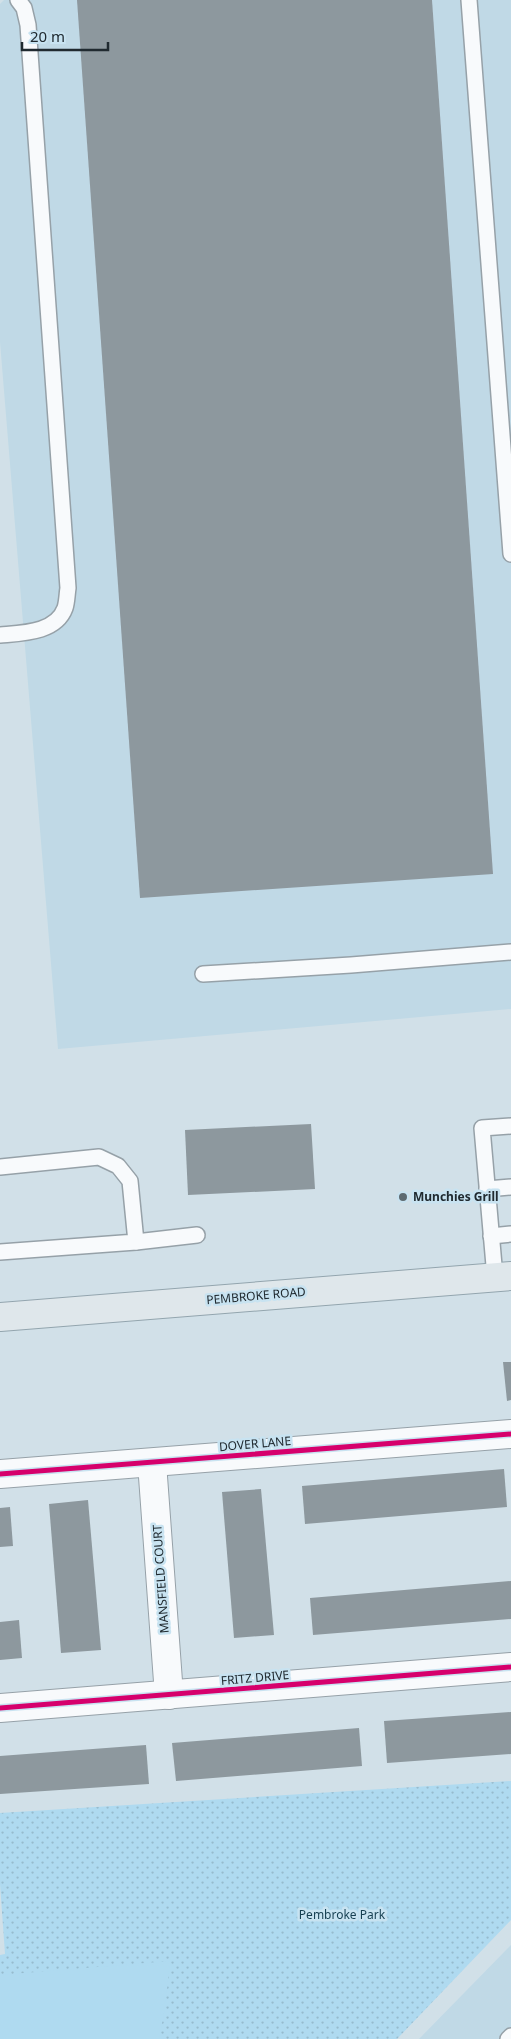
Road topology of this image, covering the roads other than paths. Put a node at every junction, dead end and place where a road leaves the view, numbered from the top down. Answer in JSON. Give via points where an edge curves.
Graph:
{"nodes":[{"id":1,"x":18,"y":0,"type":"edge"},
{"id":2,"x":469,"y":0,"type":"edge"},
{"id":3,"x":511,"y":554,"type":"edge"},
{"id":4,"x":0,"y":635,"type":"edge"},
{"id":5,"x":511,"y":952,"type":"edge"},
{"id":6,"x":203,"y":974,"type":"dead end"},
{"id":7,"x":511,"y":1126,"type":"edge"},
{"id":8,"x":0,"y":1167,"type":"edge"},
{"id":9,"x":511,"y":1188,"type":"edge"},
{"id":10,"x":487,"y":1189,"type":"junction"},
{"id":11,"x":511,"y":1234,"type":"edge"},
{"id":12,"x":197,"y":1236,"type":"dead end"},
{"id":13,"x":491,"y":1236,"type":"junction"},
{"id":14,"x":136,"y":1242,"type":"junction"},
{"id":15,"x":0,"y":1252,"type":"edge"},
{"id":16,"x":503,"y":1276,"type":"edge"},
{"id":17,"x":0,"y":1317,"type":"edge"},
{"id":18,"x":511,"y":1434,"type":"edge"},
{"id":19,"x":152,"y":1463,"type":"junction"},
{"id":20,"x":0,"y":1474,"type":"edge"},
{"id":21,"x":511,"y":1667,"type":"edge"},
{"id":22,"x":170,"y":1695,"type":"junction"},
{"id":23,"x":0,"y":1708,"type":"edge"},
{"id":24,"x":511,"y":2036,"type":"edge"},
{"id":25,"x":508,"y":2039,"type":"edge"}],
"edges":[{"from":1,"to":4,"type":"lane","via":[[24,8],[28,25],[68,588],[65,608],[52,624],[37,631]]},
{"from":2,"to":3,"type":"lane"},
{"from":5,"to":6,"type":"lane"},
{"from":7,"to":10,"type":"lane","via":[[482,1128]]},
{"from":8,"to":14,"type":"lane","via":[[99,1157],[118,1166],[130,1181]]},
{"from":9,"to":10,"type":"lane"},
{"from":10,"to":13,"type":"lane"},
{"from":11,"to":13,"type":"lane"},
{"from":12,"to":14,"type":"lane"},
{"from":13,"to":16,"type":"lane"},
{"from":14,"to":15,"type":"lane"},
{"from":16,"to":17,"type":"main road","name":"PEMBROKE ROAD"},
{"from":18,"to":19,"type":"street","name":"DOVER LANE"},
{"from":19,"to":20,"type":"street","name":"DOVER LANE"},
{"from":19,"to":22,"type":"street","name":"MANSFIELD COURT"},
{"from":21,"to":22,"type":"street","name":"FRITZ DRIVE"},
{"from":22,"to":23,"type":"street","name":"FRITZ DRIVE"},
{"from":24,"to":25,"type":"lane"}]}
